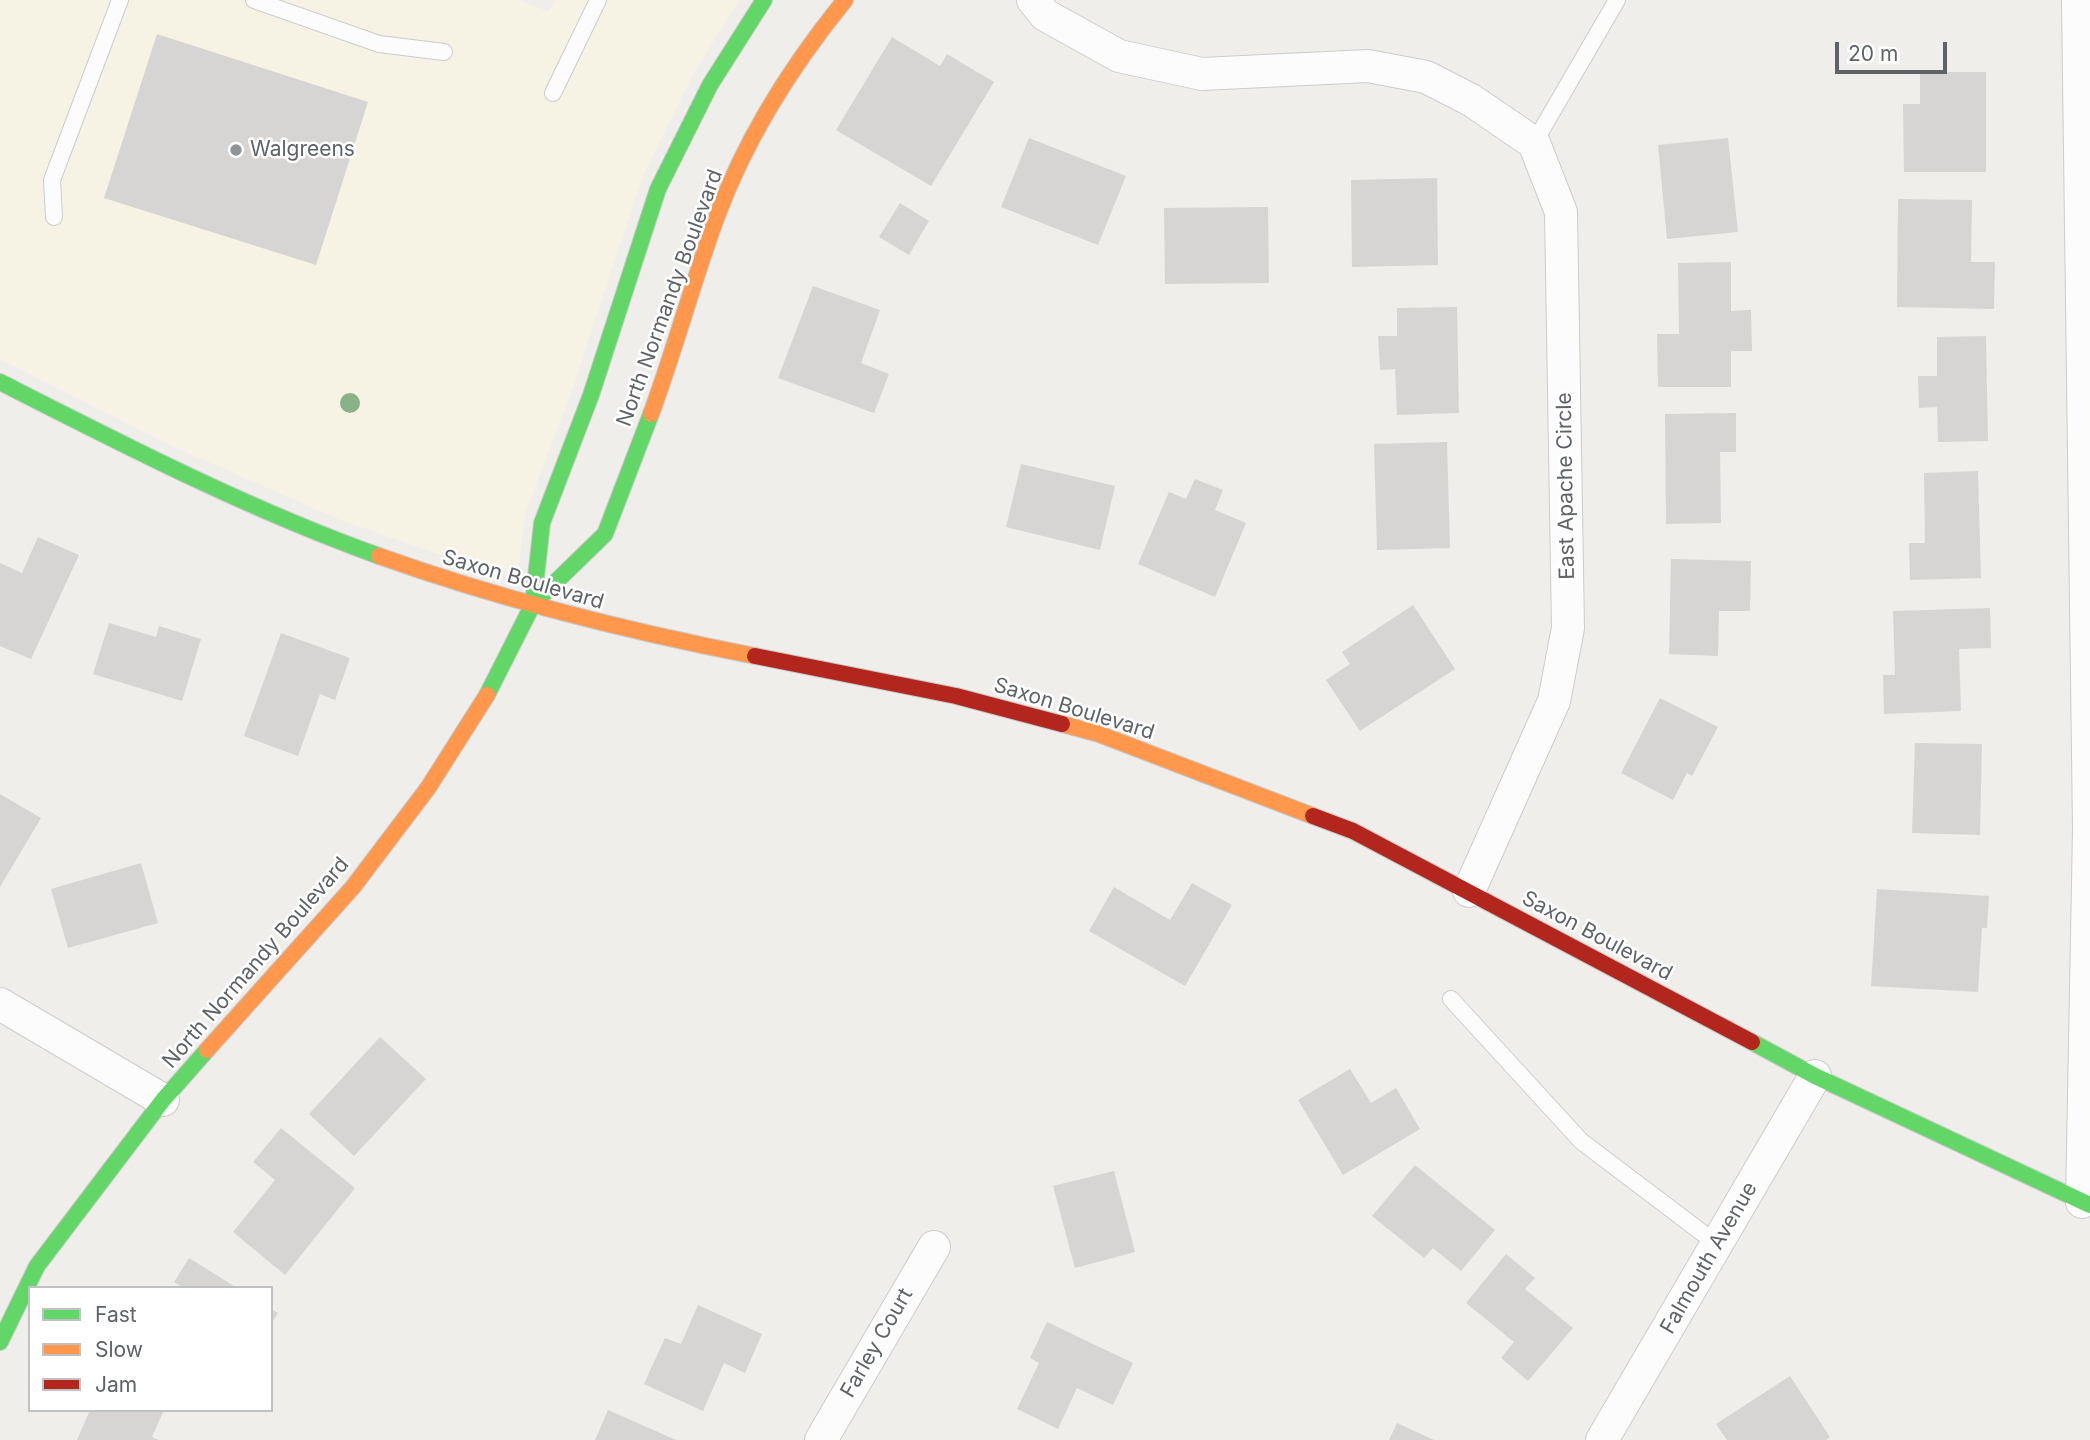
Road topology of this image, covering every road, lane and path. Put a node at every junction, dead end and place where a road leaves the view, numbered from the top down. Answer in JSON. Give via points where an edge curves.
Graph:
{"nodes":[{"id":1,"x":120,"y":0,"type":"edge"},
{"id":2,"x":254,"y":0,"type":"edge"},
{"id":3,"x":598,"y":0,"type":"edge"},
{"id":4,"x":764,"y":0,"type":"edge"},
{"id":5,"x":845,"y":0,"type":"edge"},
{"id":6,"x":1033,"y":0,"type":"edge"},
{"id":7,"x":1617,"y":0,"type":"edge"},
{"id":8,"x":2078,"y":0,"type":"edge"},
{"id":9,"x":444,"y":52,"type":"dead end"},
{"id":10,"x":553,"y":93,"type":"dead end"},
{"id":11,"x":1534,"y":143,"type":"junction"},
{"id":12,"x":54,"y":217,"type":"dead end"},
{"id":13,"x":0,"y":382,"type":"edge"},
{"id":14,"x":533,"y":604,"type":"junction"},
{"id":15,"x":2090,"y":829,"type":"edge"},
{"id":16,"x":1468,"y":891,"type":"junction"},
{"id":17,"x":1451,"y":999,"type":"dead end"},
{"id":18,"x":0,"y":1004,"type":"edge"},
{"id":19,"x":1815,"y":1076,"type":"junction"},
{"id":20,"x":163,"y":1100,"type":"junction"},
{"id":21,"x":2086,"y":1203,"type":"edge"},
{"id":22,"x":1717,"y":1244,"type":"junction"},
{"id":23,"x":934,"y":1247,"type":"dead end"},
{"id":24,"x":0,"y":1342,"type":"edge"},
{"id":25,"x":821,"y":1440,"type":"edge"},
{"id":26,"x":1602,"y":1440,"type":"edge"}],
"edges":[{"from":1,"to":12,"type":"lane","via":[[52,180]]},
{"from":2,"to":9,"type":"lane","via":[[379,44]]},
{"from":3,"to":10,"type":"lane"},
{"from":4,"to":14,"type":"street","name":"North Normandy Boulevard","via":[[710,85],[658,189],[591,396],[542,523]]},
{"from":5,"to":14,"type":"street","name":"North Normandy Boulevard","via":[[788,78],[746,151],[718,214],[605,534]]},
{"from":6,"to":11,"type":"street","via":[[1045,15],[1119,56],[1202,74],[1368,66],[1426,77],[1471,100]]},
{"from":7,"to":11,"type":"lane"},
{"from":8,"to":15,"type":"street"},
{"from":11,"to":16,"type":"street","name":"East Apache Circle","via":[[1561,212],[1568,628],[1554,701]]},
{"from":13,"to":14,"type":"street","name":"Saxon Boulevard","via":[[174,470],[329,538]]},
{"from":14,"to":16,"type":"street","name":"Saxon Boulevard","via":[[621,630],[956,696],[1099,734],[1353,831]]},
{"from":14,"to":20,"type":"street","name":"North Normandy Boulevard","via":[[488,693],[428,788],[353,887]]},
{"from":15,"to":21,"type":"street"},
{"from":16,"to":19,"type":"street","name":"Saxon Boulevard"},
{"from":17,"to":22,"type":"lane","via":[[1581,1141]]},
{"from":18,"to":20,"type":"street"},
{"from":19,"to":21,"type":"street","name":"Saxon Boulevard"},
{"from":19,"to":22,"type":"street","name":"Falmouth Avenue"},
{"from":20,"to":24,"type":"street","name":"North Normandy Boulevard","via":[[37,1266]]},
{"from":22,"to":26,"type":"street","name":"Falmouth Avenue"},
{"from":23,"to":25,"type":"street","name":"Farley Court"}]}
